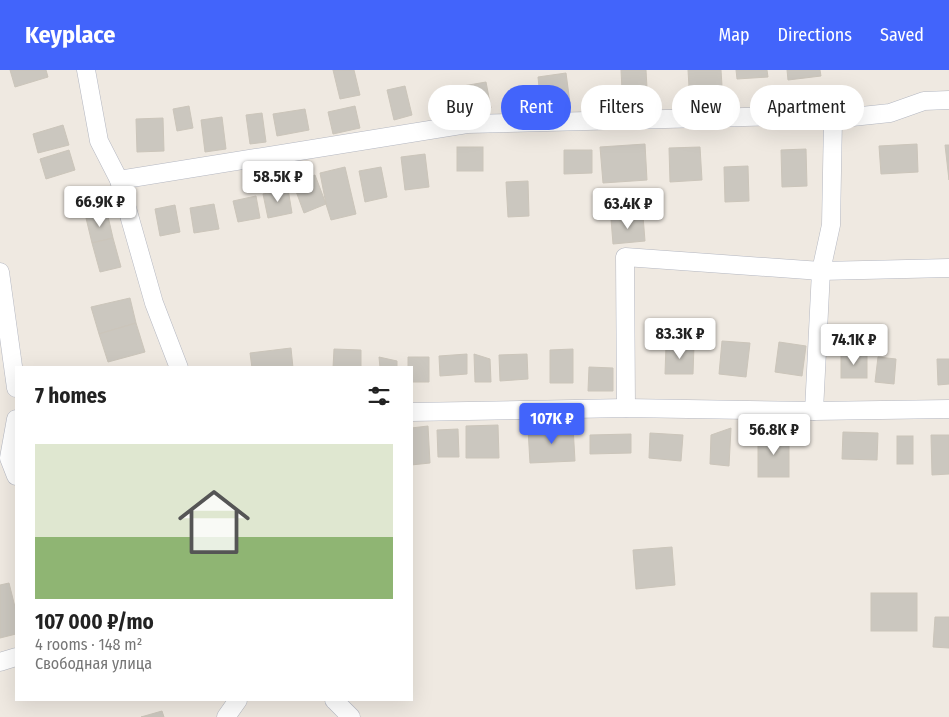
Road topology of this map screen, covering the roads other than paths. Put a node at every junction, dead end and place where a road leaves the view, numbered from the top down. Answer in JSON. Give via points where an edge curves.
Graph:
{"nodes":[{"id":1,"x":86,"y":70,"type":"edge"},
{"id":2,"x":949,"y":100,"type":"edge"},
{"id":3,"x":864,"y":116,"type":"edge"},
{"id":4,"x":750,"y":117,"type":"edge"},
{"id":5,"x":832,"y":130,"type":"edge"},
{"id":6,"x":119,"y":180,"type":"junction"},
{"id":7,"x":949,"y":268,"type":"edge"},
{"id":8,"x":821,"y":271,"type":"junction"},
{"id":9,"x":0,"y":272,"type":"edge"},
{"id":10,"x":178,"y":366,"type":"edge"},
{"id":11,"x":15,"y":381,"type":"edge"},
{"id":12,"x":626,"y":408,"type":"junction"},
{"id":13,"x":949,"y":409,"type":"edge"},
{"id":14,"x":814,"y":411,"type":"junction"},
{"id":15,"x":413,"y":412,"type":"edge"},
{"id":16,"x":15,"y":425,"type":"edge"},
{"id":17,"x":15,"y":473,"type":"edge"},
{"id":18,"x":15,"y":657,"type":"edge"},
{"id":19,"x":0,"y":662,"type":"edge"},
{"id":20,"x":237,"y":701,"type":"edge"},
{"id":21,"x":335,"y":701,"type":"edge"},
{"id":22,"x":226,"y":717,"type":"edge"},
{"id":23,"x":351,"y":717,"type":"edge"}],
"edges":[{"from":1,"to":6,"type":"street","via":[[99,141]]},
{"from":2,"to":3,"type":"street","via":[[924,101],[890,114]]},
{"from":4,"to":6,"type":"street","via":[[467,124]]},
{"from":5,"to":8,"type":"street","via":[[831,225]]},
{"from":6,"to":10,"type":"street","via":[[154,303]]},
{"from":7,"to":8,"type":"street"},
{"from":8,"to":12,"type":"street","via":[[625,257]]},
{"from":8,"to":14,"type":"street"},
{"from":9,"to":11,"type":"street"},
{"from":12,"to":14,"type":"street"},
{"from":12,"to":15,"type":"street"},
{"from":13,"to":14,"type":"street"},
{"from":16,"to":17,"type":"street","via":[[9,458]]},
{"from":18,"to":19,"type":"street"},
{"from":20,"to":22,"type":"street"},
{"from":21,"to":23,"type":"street"}]}
